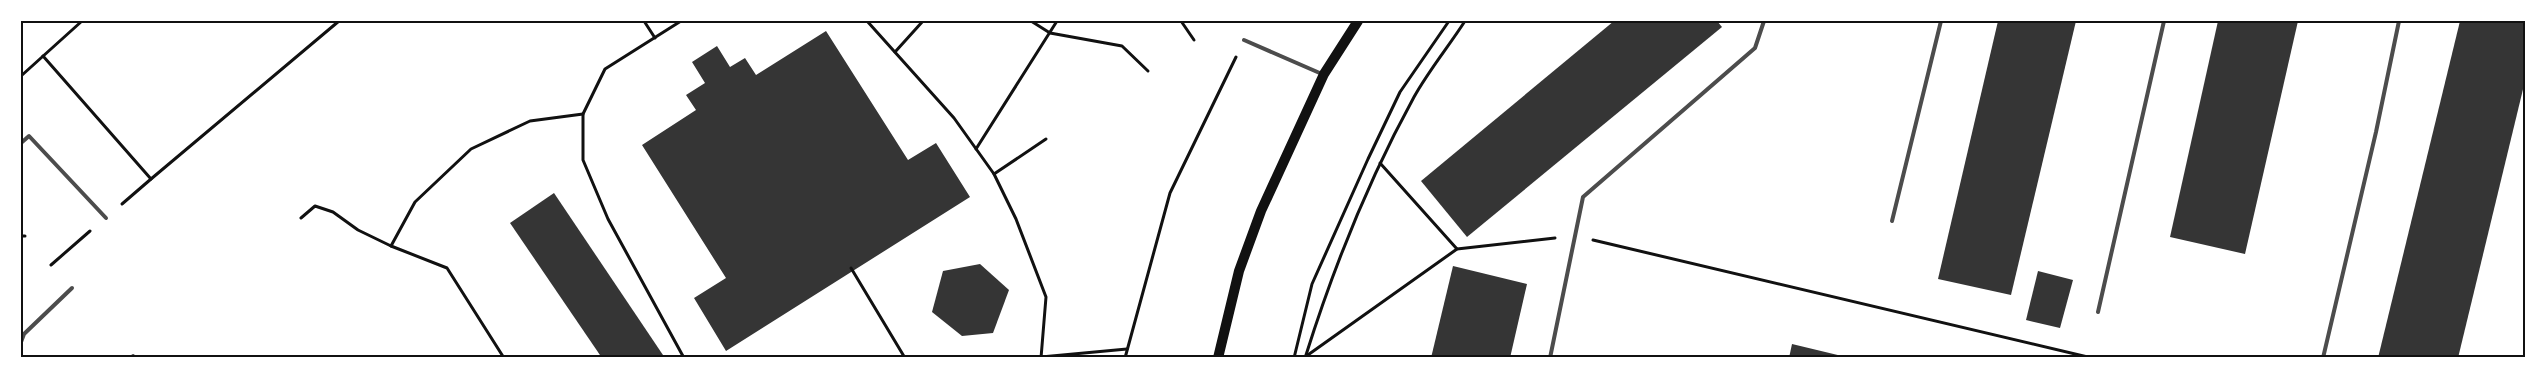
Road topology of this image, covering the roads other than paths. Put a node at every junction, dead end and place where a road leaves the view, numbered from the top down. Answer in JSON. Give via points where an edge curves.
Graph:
{"nodes":[{"id":1,"x":1358,"y":21,"type":"edge"},
{"id":2,"x":1764,"y":21,"type":"edge"},
{"id":3,"x":1941,"y":21,"type":"edge"},
{"id":4,"x":2164,"y":21,"type":"edge"},
{"id":5,"x":2399,"y":21,"type":"edge"},
{"id":6,"x":1244,"y":40,"type":"road end"},
{"id":7,"x":1324,"y":74,"type":"junction"},
{"id":8,"x":21,"y":142,"type":"edge"},
{"id":9,"x":106,"y":218,"type":"dead end"},
{"id":10,"x":1892,"y":221,"type":"dead end"},
{"id":11,"x":72,"y":288,"type":"dead end"},
{"id":12,"x":2098,"y":312,"type":"dead end"},
{"id":13,"x":21,"y":342,"type":"edge"},
{"id":14,"x":1218,"y":358,"type":"edge"},
{"id":15,"x":1550,"y":358,"type":"edge"},
{"id":16,"x":2323,"y":358,"type":"edge"}],
"edges":[{"from":1,"to":7,"type":"main road"},
{"from":2,"to":15,"type":"lane","via":[[1755,48],[1583,197]]},
{"from":3,"to":10,"type":"lane"},
{"from":4,"to":12,"type":"lane"},
{"from":5,"to":16,"type":"lane"},
{"from":6,"to":7,"type":"lane"},
{"from":7,"to":14,"type":"main road","via":[[1261,212],[1238,271]]},
{"from":8,"to":9,"type":"lane","via":[[29,136]]},
{"from":11,"to":13,"type":"lane","via":[[24,334]]}]}
